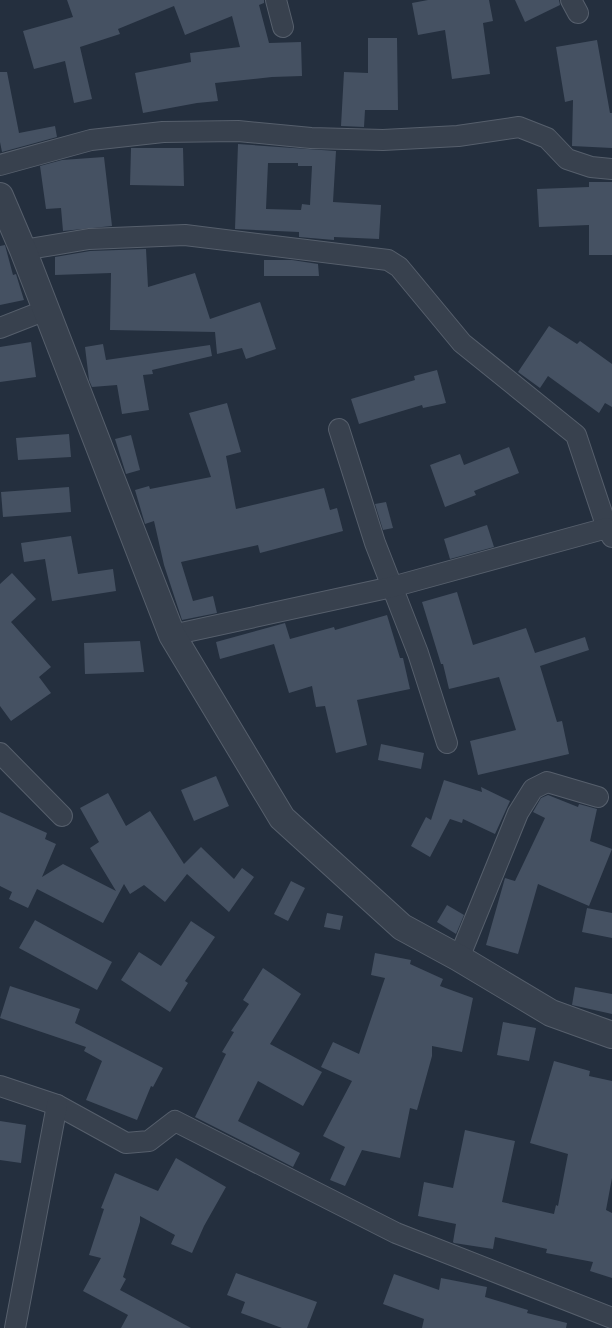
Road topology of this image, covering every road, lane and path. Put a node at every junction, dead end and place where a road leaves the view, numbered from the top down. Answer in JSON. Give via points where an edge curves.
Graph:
{"nodes":[{"id":1,"x":276,"y":0,"type":"edge"},
{"id":2,"x":283,"y":27,"type":"dead end"},
{"id":3,"x":0,"y":165,"type":"edge"},
{"id":4,"x":612,"y":169,"type":"edge"},
{"id":5,"x":0,"y":196,"type":"edge"},
{"id":6,"x":23,"y":250,"type":"junction"},
{"id":7,"x":46,"y":310,"type":"junction"},
{"id":8,"x":0,"y":328,"type":"edge"},
{"id":9,"x":339,"y":429,"type":"dead end"},
{"id":10,"x":610,"y":533,"type":"edge"},
{"id":11,"x":392,"y":587,"type":"junction"},
{"id":12,"x":172,"y":635,"type":"junction"},
{"id":13,"x":447,"y":743,"type":"dead end"},
{"id":14,"x":0,"y":753,"type":"edge"},
{"id":15,"x":598,"y":797,"type":"dead end"},
{"id":16,"x":62,"y":816,"type":"dead end"},
{"id":17,"x":459,"y":958,"type":"junction"},
{"id":18,"x":612,"y":1035,"type":"edge"},
{"id":19,"x":0,"y":1086,"type":"edge"},
{"id":20,"x":57,"y":1106,"type":"junction"},
{"id":21,"x":612,"y":1318,"type":"edge"},
{"id":22,"x":15,"y":1328,"type":"edge"}],
"edges":[{"from":1,"to":2,"type":"street"},
{"from":3,"to":4,"type":"street","via":[[91,140],[164,132],[238,131],[383,140],[458,136],[519,127],[547,138],[567,159]]},
{"from":5,"to":6,"type":"street"},
{"from":6,"to":7,"type":"street"},
{"from":6,"to":10,"type":"street","via":[[89,239],[185,235],[388,260],[399,267],[462,344],[576,435]]},
{"from":7,"to":8,"type":"street"},
{"from":7,"to":12,"type":"street"},
{"from":9,"to":11,"type":"street"},
{"from":10,"to":11,"type":"street"},
{"from":11,"to":12,"type":"street"},
{"from":11,"to":13,"type":"street"},
{"from":12,"to":17,"type":"street","via":[[282,818],[402,927]]},
{"from":14,"to":16,"type":"street"},
{"from":15,"to":17,"type":"street","via":[[547,782],[533,789],[518,813]]},
{"from":17,"to":18,"type":"street","via":[[551,1013]]},
{"from":19,"to":20,"type":"street"},
{"from":20,"to":21,"type":"street","via":[[126,1143],[149,1141],[175,1121],[396,1233]]},
{"from":20,"to":22,"type":"street"}]}
